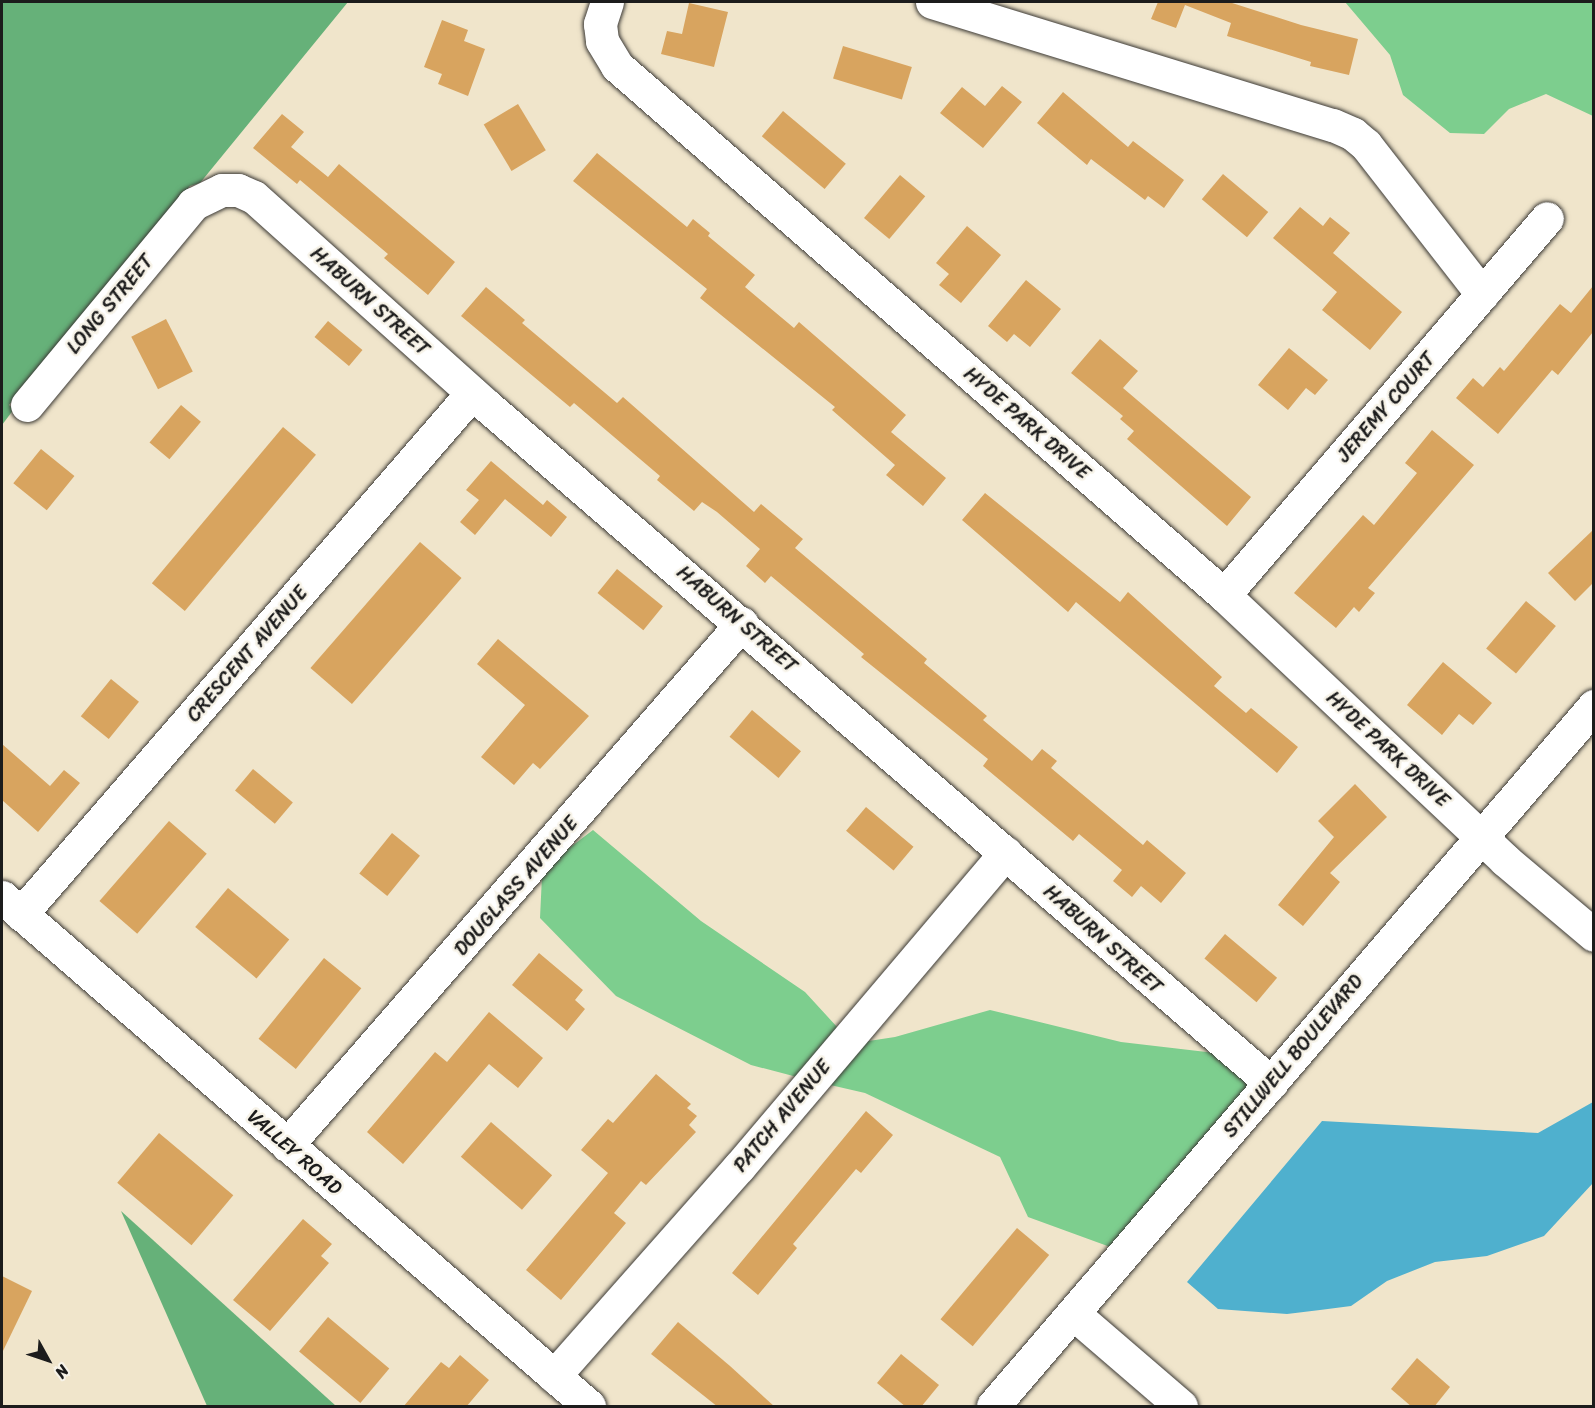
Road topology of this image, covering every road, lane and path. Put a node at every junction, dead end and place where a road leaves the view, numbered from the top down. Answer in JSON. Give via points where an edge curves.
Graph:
{"nodes":[{"id":1,"x":607,"y":2,"type":"edge"},
{"id":2,"x":932,"y":2,"type":"edge"},
{"id":3,"x":193,"y":204,"type":"joint"},
{"id":4,"x":1547,"y":218,"type":"dead end"},
{"id":5,"x":1482,"y":294,"type":"junction"},
{"id":6,"x":472,"y":393,"type":"junction"},
{"id":7,"x":27,"y":405,"type":"dead end"},
{"id":8,"x":1224,"y":596,"type":"junction"},
{"id":9,"x":742,"y":623,"type":"junction"},
{"id":10,"x":1593,"y":706,"type":"edge"},
{"id":11,"x":1482,"y":836,"type":"junction"},
{"id":12,"x":1005,"y":853,"type":"junction"},
{"id":13,"x":11,"y":906,"type":"edge"},
{"id":14,"x":1593,"y":935,"type":"edge"},
{"id":15,"x":1270,"y":1083,"type":"junction"},
{"id":16,"x":287,"y":1146,"type":"junction"},
{"id":17,"x":1074,"y":1314,"type":"junction"},
{"id":18,"x":554,"y":1376,"type":"junction"},
{"id":19,"x":590,"y":1407,"type":"edge"},
{"id":20,"x":993,"y":1407,"type":"edge"},
{"id":21,"x":1181,"y":1407,"type":"edge"}],
"edges":[{"from":1,"to":8,"type":"street","name":"HYDE PARK DRIVE","via":[[600,24],[603,41],[618,66]]},
{"from":2,"to":5,"type":"street","via":[[1353,134],[1366,145]]},
{"from":3,"to":6,"type":"street","name":"HABURN STREET","via":[[222,190],[254,197]]},
{"from":3,"to":7,"type":"street","name":"LONG STREET"},
{"from":4,"to":5,"type":"street","name":"JEREMY COURT"},
{"from":5,"to":8,"type":"street","name":"JEREMY COURT"},
{"from":6,"to":9,"type":"street","name":"HABURN STREET"},
{"from":6,"to":13,"type":"street","name":"CRESCENT AVENUE"},
{"from":8,"to":11,"type":"street","name":"HYDE PARK DRIVE"},
{"from":9,"to":12,"type":"street","name":"HABURN STREET"},
{"from":9,"to":16,"type":"street","name":"DOUGLASS AVENUE"},
{"from":10,"to":11,"type":"street","name":"STILLWELL BOULEVARD"},
{"from":11,"to":14,"type":"street","name":"HYDE PARK DRIVE"},
{"from":11,"to":15,"type":"street","name":"STILLWELL BOULEVARD"},
{"from":12,"to":15,"type":"street","name":"HABURN STREET"},
{"from":12,"to":18,"type":"street","name":"PATCH AVENUE","via":[[739,1167]]},
{"from":13,"to":16,"type":"street","name":"VALLEY ROAD"},
{"from":15,"to":17,"type":"street","name":"STILLWELL BOULEVARD"},
{"from":16,"to":18,"type":"street","name":"VALLEY ROAD"},
{"from":17,"to":20,"type":"street","name":"STILLWELL BOULEVARD"},
{"from":17,"to":21,"type":"street"},
{"from":18,"to":19,"type":"street","name":"VALLEY ROAD"}]}
